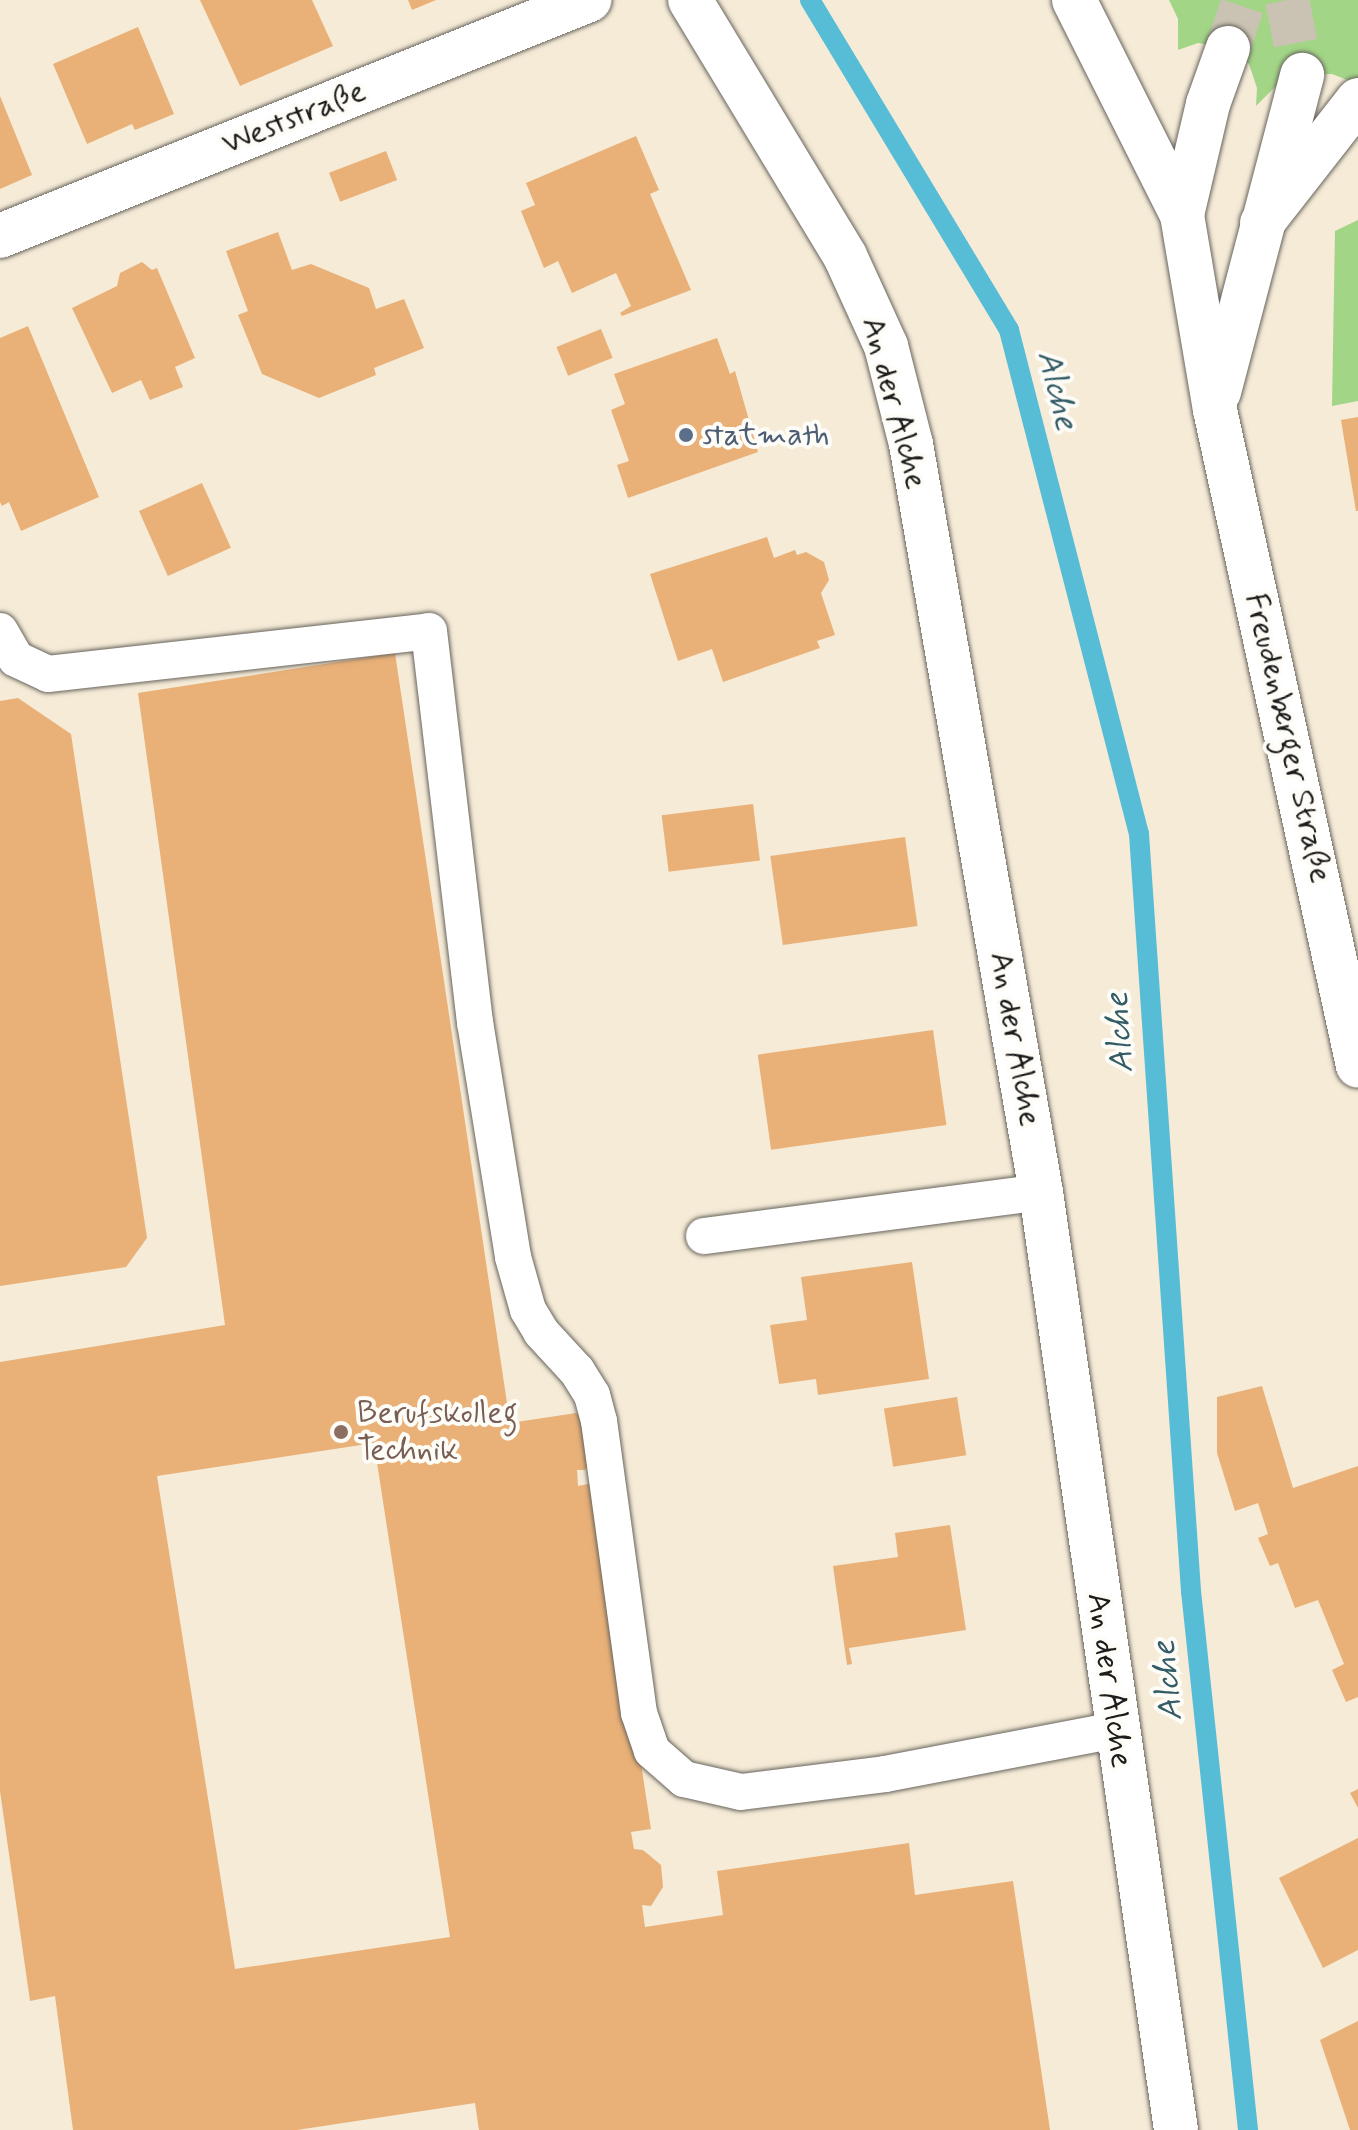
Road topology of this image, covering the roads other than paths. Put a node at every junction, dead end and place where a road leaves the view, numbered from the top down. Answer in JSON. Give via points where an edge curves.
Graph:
{"nodes":[{"id":1,"x":589,"y":0,"type":"edge"},
{"id":2,"x":690,"y":0,"type":"edge"},
{"id":3,"x":1074,"y":0,"type":"edge"},
{"id":4,"x":1228,"y":48,"type":"tunnel mouth"},
{"id":5,"x":1302,"y":75,"type":"tunnel mouth"},
{"id":6,"x":1358,"y":100,"type":"edge"},
{"id":7,"x":1182,"y":215,"type":"junction"},
{"id":8,"x":1262,"y":223,"type":"junction"},
{"id":9,"x":0,"y":236,"type":"edge"},
{"id":10,"x":1215,"y":410,"type":"junction"},
{"id":11,"x":0,"y":631,"type":"edge"},
{"id":12,"x":1358,"y":1066,"type":"edge"},
{"id":13,"x":1041,"y":1192,"type":"junction"},
{"id":14,"x":704,"y":1236,"type":"dead end"},
{"id":15,"x":1116,"y":1730,"type":"junction"},
{"id":16,"x":1176,"y":2130,"type":"edge"}],
"edges":[{"from":1,"to":9,"type":"street","name":"Weststraße"},
{"from":2,"to":13,"type":"street","name":"An der Alche","via":[[845,256],[886,346],[911,444]]},
{"from":3,"to":7,"type":"street"},
{"from":4,"to":7,"type":"street","name":"Freudenberger Straße","via":[[1208,104]]},
{"from":5,"to":8,"type":"street","name":"Freudenberger Straße"},
{"from":6,"to":8,"type":"street"},
{"from":7,"to":10,"type":"street","name":"Freudenberger Straße"},
{"from":8,"to":10,"type":"street","name":"Freudenberger Straße"},
{"from":10,"to":12,"type":"street","name":"Freudenberger Straße"},
{"from":11,"to":15,"type":"lane","via":[[16,659],[48,674],[429,631],[475,1022],[513,1257],[528,1310],[592,1395],[639,1713],[652,1751],[684,1779],[741,1792],[885,1774]]},
{"from":13,"to":14,"type":"lane"},
{"from":13,"to":15,"type":"street","name":"An der Alche"},
{"from":15,"to":16,"type":"street","name":"An der Alche"}]}
